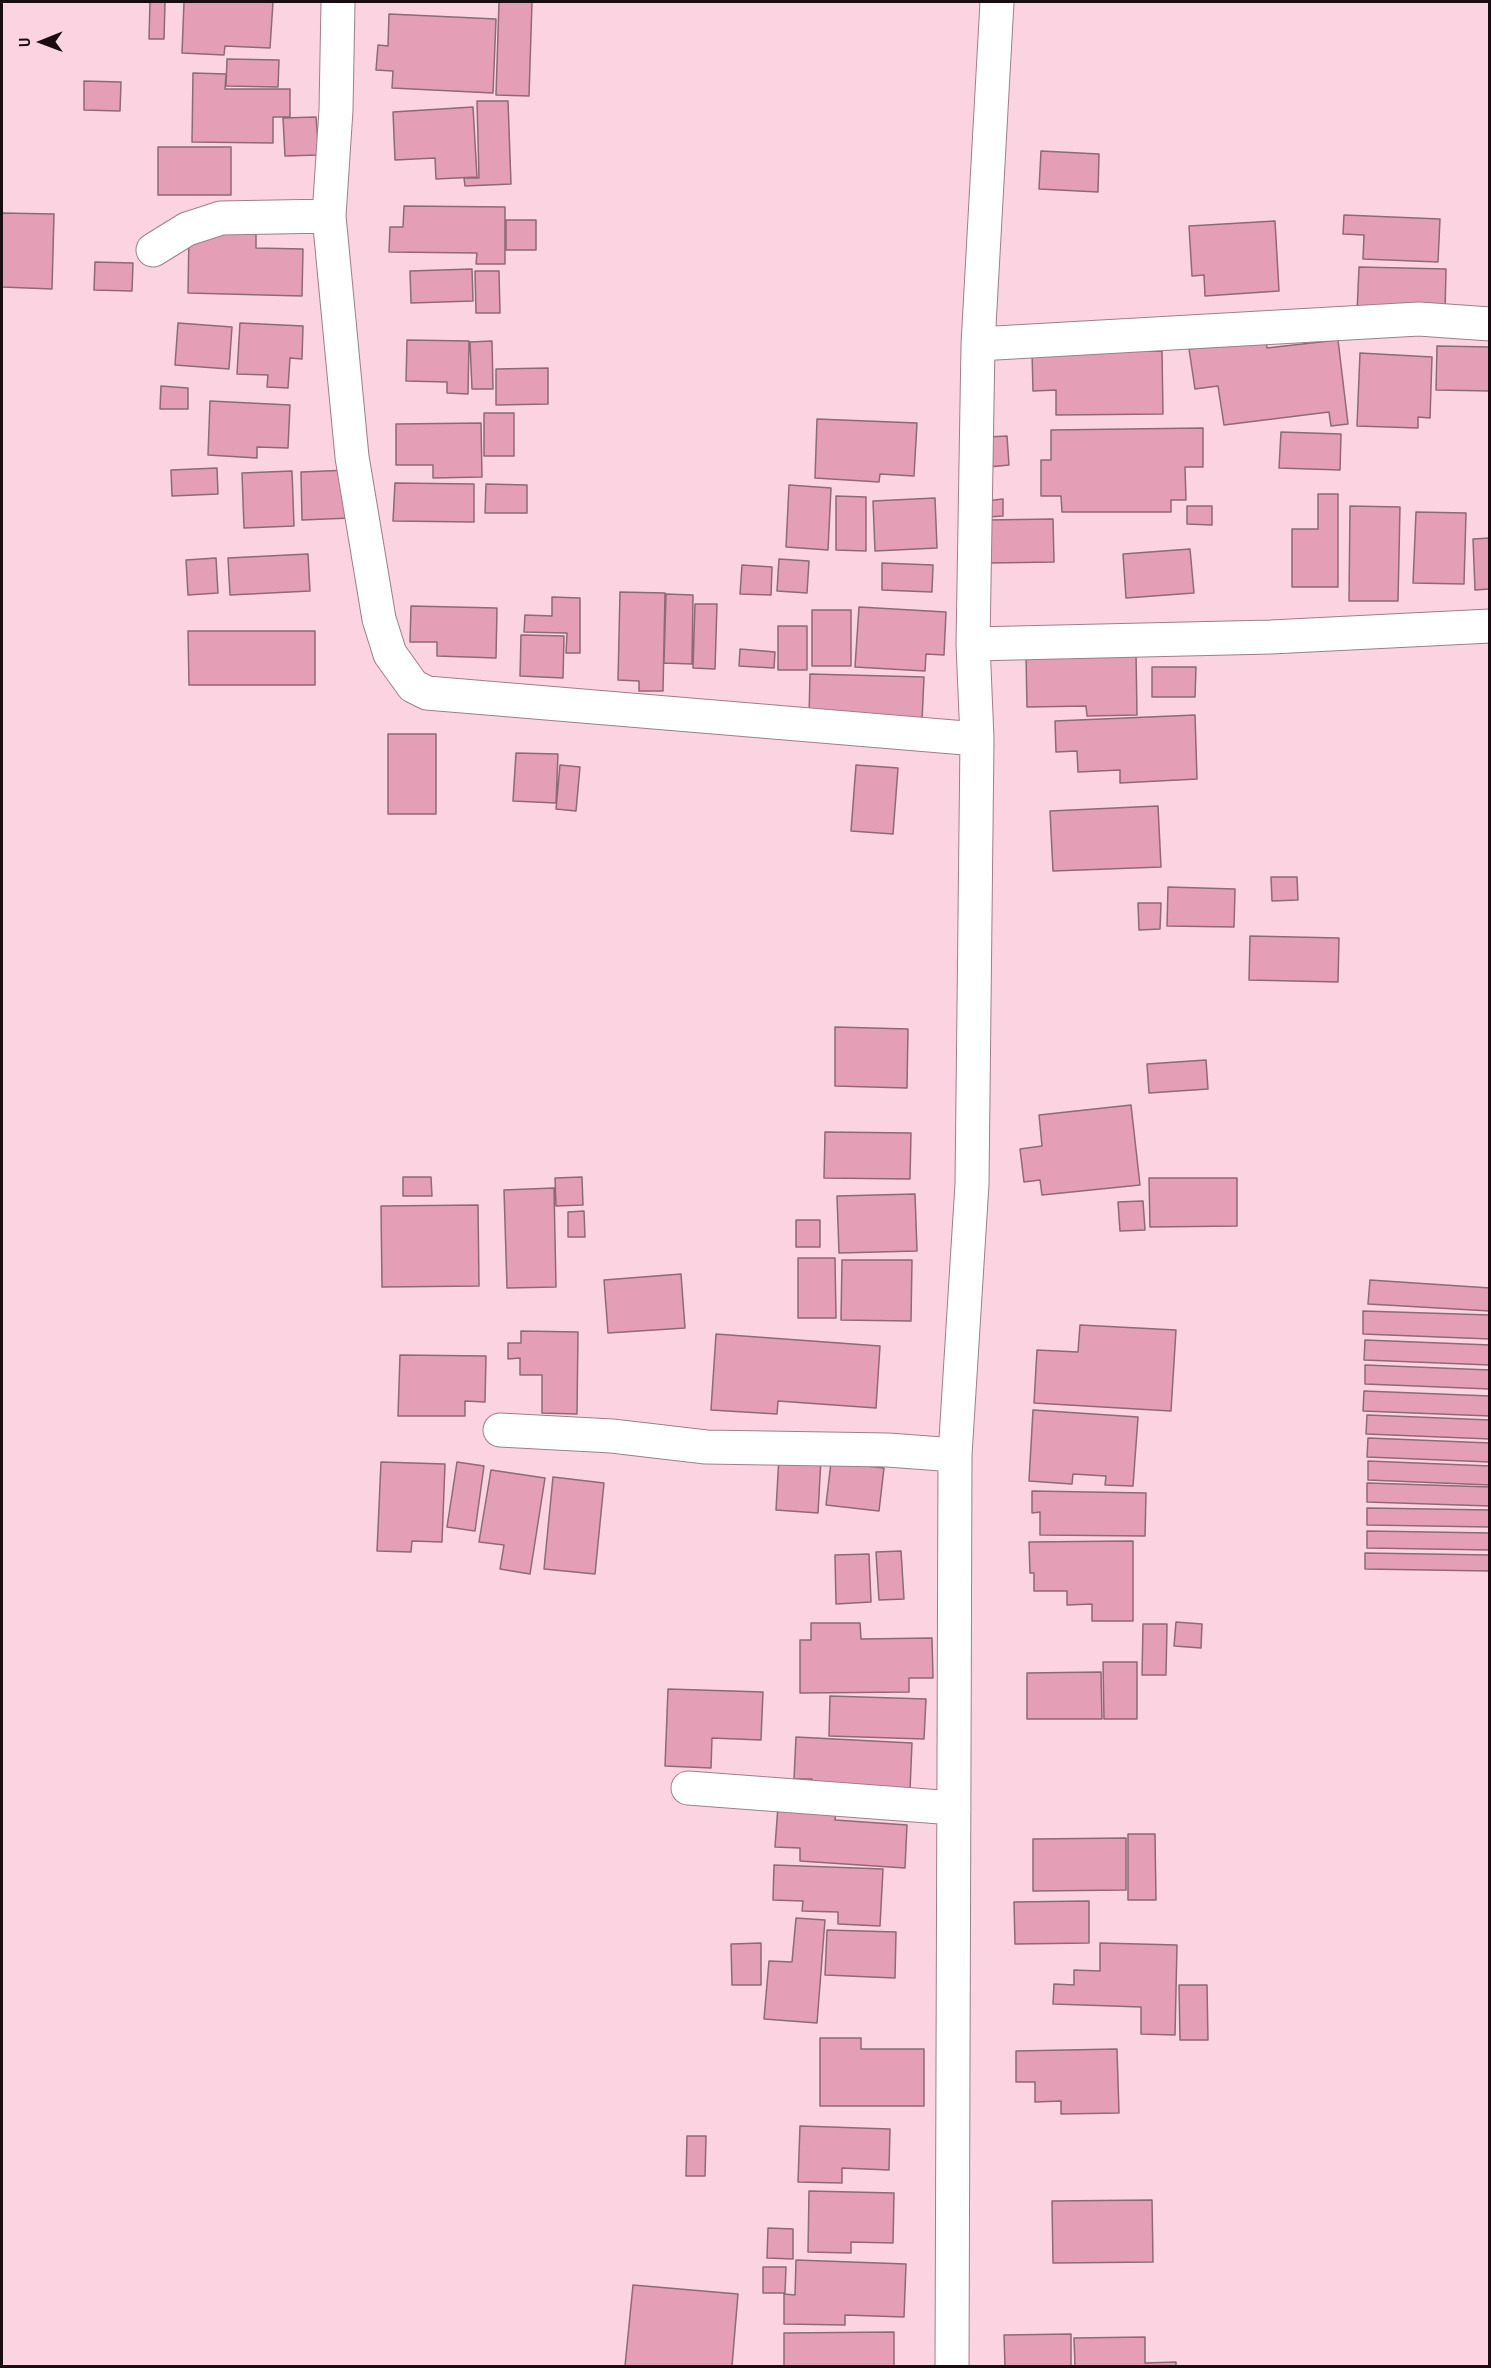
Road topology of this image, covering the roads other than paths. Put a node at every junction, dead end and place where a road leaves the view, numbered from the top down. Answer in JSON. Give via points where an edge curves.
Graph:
{"nodes":[{"id":1,"x":338,"y":2,"type":"edge"},
{"id":2,"x":997,"y":2,"type":"edge"},
{"id":3,"x":329,"y":216,"type":"junction"},
{"id":4,"x":153,"y":250,"type":"dead end"},
{"id":5,"x":1490,"y":324,"type":"edge"},
{"id":6,"x":978,"y":344,"type":"junction"},
{"id":7,"x":1490,"y":626,"type":"edge"},
{"id":8,"x":973,"y":644,"type":"junction"},
{"id":9,"x":977,"y":739,"type":"junction"},
{"id":10,"x":500,"y":1431,"type":"dead end"},
{"id":11,"x":956,"y":1455,"type":"junction"},
{"id":12,"x":688,"y":1788,"type":"dead end"},
{"id":13,"x":954,"y":1808,"type":"junction"},
{"id":14,"x":952,"y":2367,"type":"edge"}],
"edges":[{"from":1,"to":3,"type":"street"},
{"from":2,"to":6,"type":"street"},
{"from":3,"to":4,"type":"street","via":[[221,218],[187,229]]},
{"from":3,"to":9,"type":"street","via":[[352,457],[379,619],[390,654],[413,686],[427,693]]},
{"from":5,"to":6,"type":"street","via":[[1419,319]]},
{"from":6,"to":8,"type":"street"},
{"from":7,"to":8,"type":"street","via":[[1271,637]]},
{"from":8,"to":9,"type":"street"},
{"from":9,"to":11,"type":"street","via":[[972,1184]]},
{"from":10,"to":11,"type":"street","via":[[612,1436],[706,1447]]},
{"from":11,"to":13,"type":"street"},
{"from":12,"to":13,"type":"street"},
{"from":13,"to":14,"type":"street"}]}
